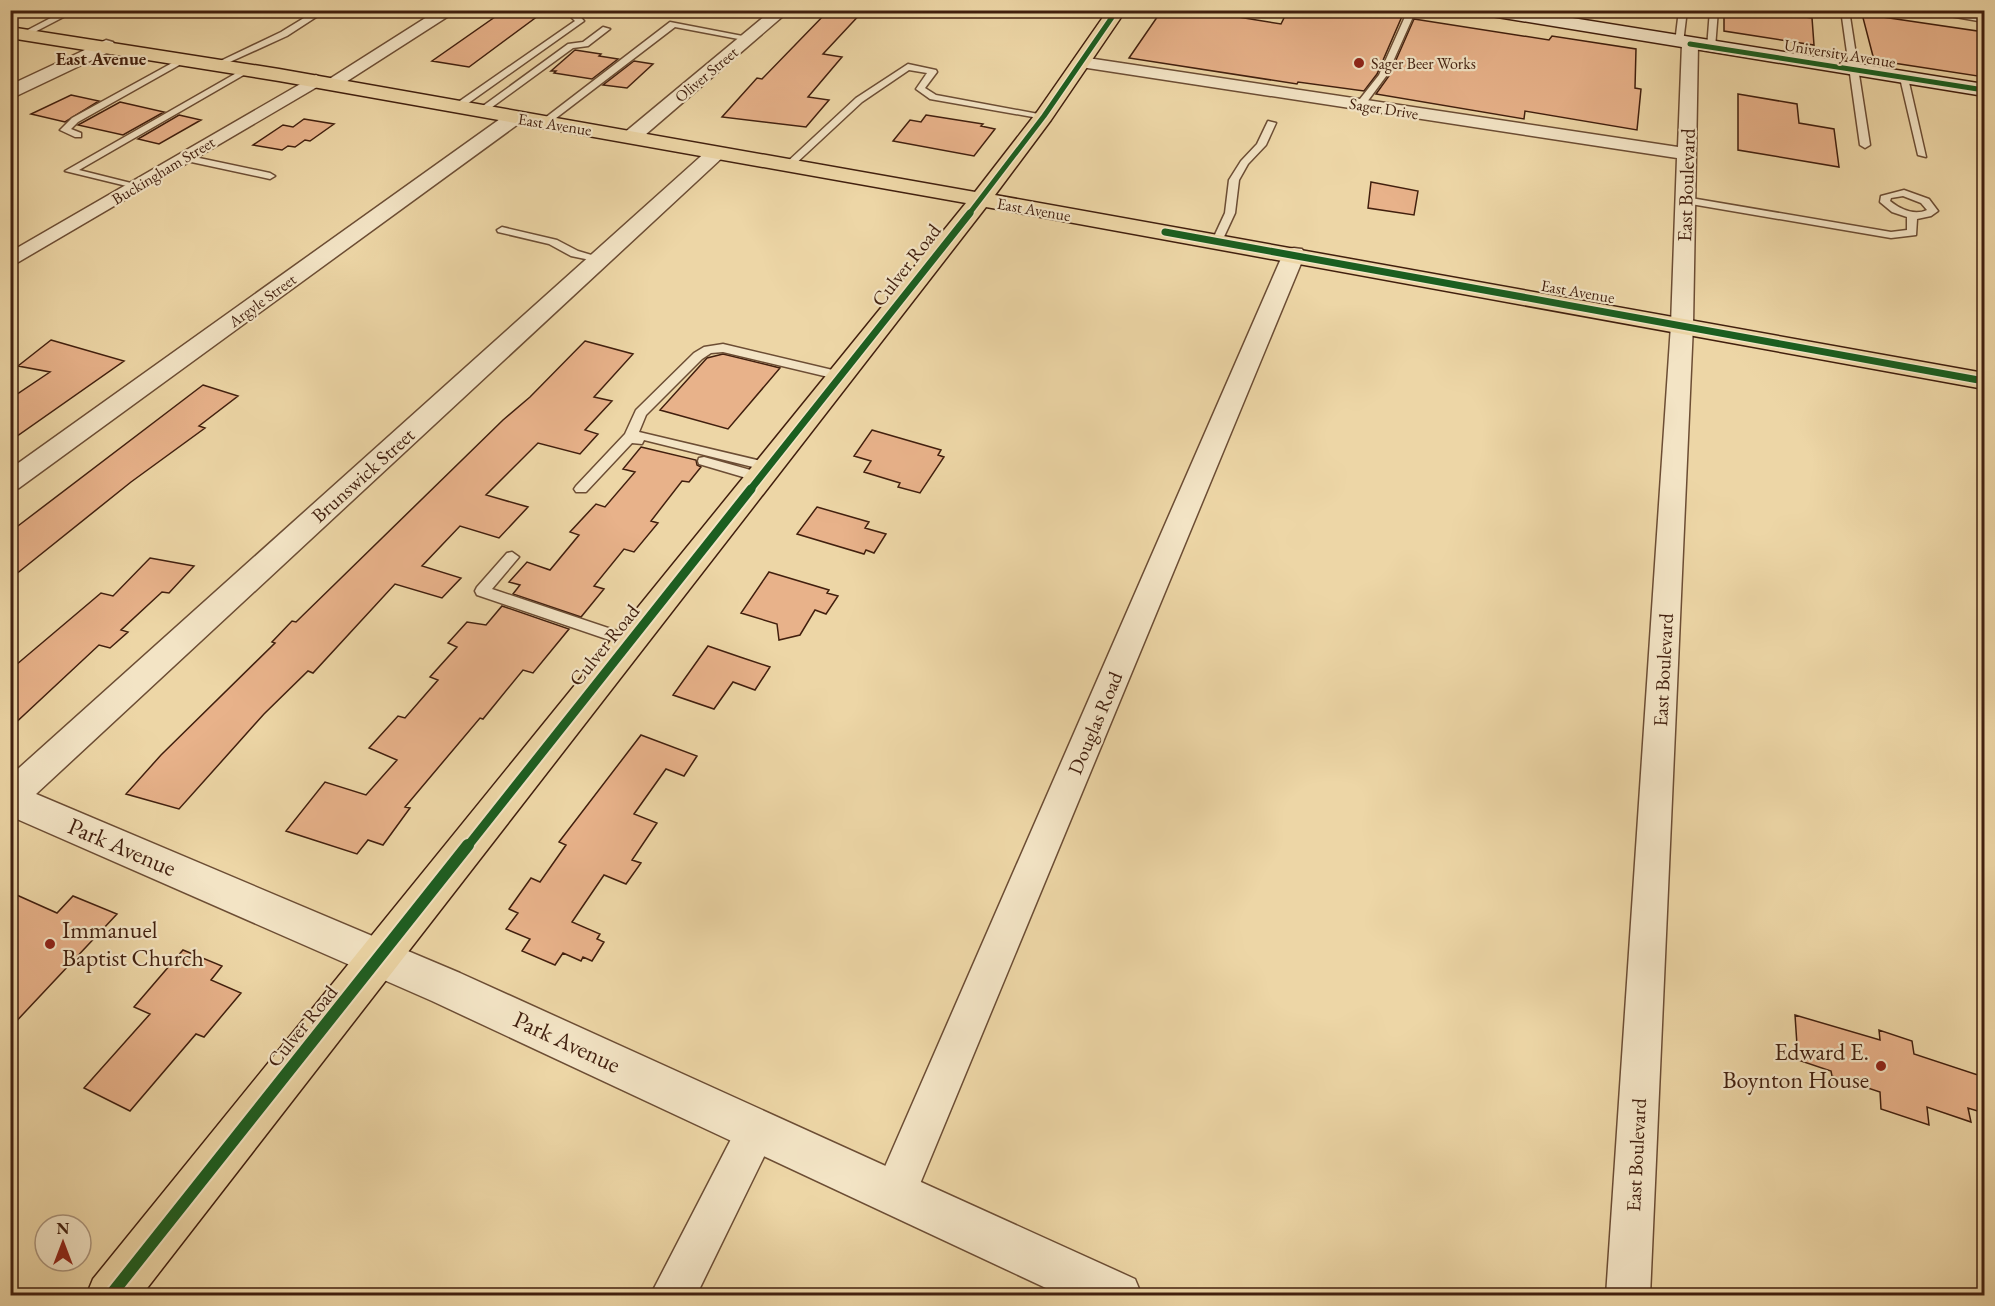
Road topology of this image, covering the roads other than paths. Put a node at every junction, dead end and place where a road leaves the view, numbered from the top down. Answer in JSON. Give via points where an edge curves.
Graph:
{"nodes":[{"id":1,"x":73,"y":10,"type":"edge"},
{"id":2,"x":323,"y":10,"type":"edge"},
{"id":3,"x":450,"y":10,"type":"edge"},
{"id":4,"x":555,"y":10,"type":"edge"},
{"id":5,"x":782,"y":10,"type":"edge"},
{"id":6,"x":1118,"y":10,"type":"edge"},
{"id":7,"x":1231,"y":10,"type":"edge"},
{"id":8,"x":1412,"y":10,"type":"edge"},
{"id":9,"x":1485,"y":10,"type":"edge"},
{"id":10,"x":1683,"y":10,"type":"edge"},
{"id":11,"x":1714,"y":10,"type":"edge"},
{"id":12,"x":1845,"y":10,"type":"edge"},
{"id":13,"x":1920,"y":10,"type":"edge"},
{"id":14,"x":1223,"y":11,"type":"edge"},
{"id":15,"x":1525,"y":14,"type":"edge"},
{"id":16,"x":1984,"y":20,"type":"edge"},
{"id":17,"x":606,"y":29,"type":"dead end"},
{"id":18,"x":17,"y":33,"type":"edge"},
{"id":19,"x":749,"y":38,"type":"junction"},
{"id":20,"x":1694,"y":45,"type":"junction"},
{"id":21,"x":106,"y":46,"type":"junction"},
{"id":22,"x":186,"y":59,"type":"junction"},
{"id":23,"x":1081,"y":62,"type":"junction"},
{"id":24,"x":218,"y":64,"type":"junction"},
{"id":25,"x":250,"y":69,"type":"junction"},
{"id":26,"x":1854,"y":70,"type":"junction"},
{"id":27,"x":1904,"y":78,"type":"junction"},
{"id":28,"x":324,"y":81,"type":"junction"},
{"id":29,"x":1984,"y":90,"type":"edge"},
{"id":30,"x":10,"y":93,"type":"edge"},
{"id":31,"x":1361,"y":104,"type":"junction"},
{"id":32,"x":457,"y":107,"type":"junction"},
{"id":33,"x":481,"y":111,"type":"junction"},
{"id":34,"x":1044,"y":116,"type":"junction"},
{"id":35,"x":514,"y":118,"type":"junction"},
{"id":36,"x":544,"y":123,"type":"junction"},
{"id":37,"x":1271,"y":123,"type":"dead end"},
{"id":38,"x":78,"y":135,"type":"dead end"},
{"id":39,"x":631,"y":137,"type":"junction"},
{"id":40,"x":1865,"y":145,"type":"dead end"},
{"id":41,"x":716,"y":153,"type":"junction"},
{"id":42,"x":1686,"y":154,"type":"junction"},
{"id":43,"x":1923,"y":155,"type":"dead end"},
{"id":44,"x":184,"y":158,"type":"junction"},
{"id":45,"x":789,"y":165,"type":"junction"},
{"id":46,"x":270,"y":176,"type":"dead end"},
{"id":47,"x":135,"y":187,"type":"junction"},
{"id":48,"x":981,"y":199,"type":"junction"},
{"id":49,"x":1685,"y":200,"type":"junction"},
{"id":50,"x":1912,"y":215,"type":"dead end"},
{"id":51,"x":502,"y":230,"type":"dead end"},
{"id":52,"x":1217,"y":241,"type":"junction"},
{"id":53,"x":1294,"y":254,"type":"junction"},
{"id":54,"x":600,"y":259,"type":"junction"},
{"id":55,"x":10,"y":261,"type":"edge"},
{"id":56,"x":1682,"y":325,"type":"junction"},
{"id":57,"x":841,"y":376,"type":"junction"},
{"id":58,"x":1984,"y":381,"type":"edge"},
{"id":59,"x":631,"y":436,"type":"junction"},
{"id":60,"x":764,"y":472,"type":"junction"},
{"id":61,"x":10,"y":482,"type":"edge"},
{"id":62,"x":581,"y":489,"type":"dead end"},
{"id":63,"x":512,"y":557,"type":"dead end"},
{"id":64,"x":630,"y":641,"type":"junction"},
{"id":65,"x":10,"y":798,"type":"edge"},
{"id":66,"x":380,"y":957,"type":"junction"},
{"id":67,"x":757,"y":1130,"type":"junction"},
{"id":68,"x":895,"y":1193,"type":"junction"},
{"id":69,"x":110,"y":1296,"type":"edge"},
{"id":70,"x":672,"y":1296,"type":"edge"},
{"id":71,"x":1118,"y":1296,"type":"edge"},
{"id":72,"x":1628,"y":1296,"type":"edge"}],
"edges":[{"from":1,"to":18,"type":"lane"},
{"from":2,"to":24,"type":"lane","via":[[284,34]]},
{"from":3,"to":28,"type":"street","name":"Buckingham Street"},
{"from":4,"to":32,"type":"lane","via":[[572,13],[580,21]]},
{"from":5,"to":19,"type":"street","name":"Oliver Street"},
{"from":6,"to":23,"type":"main road","name":"Culver Road"},
{"from":7,"to":14,"type":"lane"},
{"from":8,"to":31,"type":"lane","via":[[1383,75]]},
{"from":9,"to":15,"type":"street","name":"University Avenue"},
{"from":10,"to":20,"type":"lane"},
{"from":11,"to":20,"type":"lane"},
{"from":12,"to":26,"type":"lane"},
{"from":13,"to":16,"type":"lane"},
{"from":15,"to":20,"type":"street","name":"University Avenue"},
{"from":17,"to":33,"type":"lane","via":[[585,44],[571,46]]},
{"from":18,"to":21,"type":"main road","name":"East Avenue"},
{"from":19,"to":36,"type":"lane","via":[[673,24]]},
{"from":19,"to":39,"type":"street","name":"Oliver Street"},
{"from":20,"to":26,"type":"street","name":"University Avenue"},
{"from":20,"to":42,"type":"street","name":"East Boulevard"},
{"from":21,"to":22,"type":"main road","name":"East Avenue"},
{"from":21,"to":30,"type":"street"},
{"from":22,"to":24,"type":"main road","name":"East Avenue"},
{"from":22,"to":38,"type":"lane","via":[[75,120],[65,130]]},
{"from":23,"to":31,"type":"street","name":"Sager Drive"},
{"from":23,"to":34,"type":"main road","name":"Culver Road"},
{"from":24,"to":25,"type":"main road","name":"East Avenue"},
{"from":25,"to":28,"type":"main road","name":"East Avenue"},
{"from":25,"to":47,"type":"lane","via":[[70,171]]},
{"from":26,"to":27,"type":"street","name":"University Avenue"},
{"from":26,"to":40,"type":"lane"},
{"from":27,"to":29,"type":"street","name":"University Avenue"},
{"from":27,"to":43,"type":"lane"},
{"from":28,"to":32,"type":"main road","name":"East Avenue"},
{"from":28,"to":44,"type":"street","name":"Buckingham Street"},
{"from":31,"to":42,"type":"street","name":"Sager Drive"},
{"from":32,"to":33,"type":"main road","name":"East Avenue"},
{"from":33,"to":35,"type":"main road","name":"East Avenue"},
{"from":34,"to":45,"type":"lane","via":[[953,102],[923,93],[920,89],[933,72],[908,67],[859,100]]},
{"from":34,"to":48,"type":"main road","name":"Culver Road"},
{"from":35,"to":36,"type":"main road","name":"East Avenue"},
{"from":35,"to":61,"type":"street","name":"Argyle Street"},
{"from":36,"to":39,"type":"main road","name":"East Avenue"},
{"from":37,"to":52,"type":"lane","via":[[1261,145],[1234,180],[1230,213]]},
{"from":39,"to":41,"type":"main road","name":"East Avenue"},
{"from":41,"to":45,"type":"main road","name":"East Avenue"},
{"from":41,"to":54,"type":"street","name":"Brunswick Street"},
{"from":42,"to":49,"type":"street","name":"East Boulevard"},
{"from":44,"to":46,"type":"lane"},
{"from":44,"to":47,"type":"street","name":"Buckingham Street"},
{"from":45,"to":48,"type":"main road","name":"East Avenue"},
{"from":47,"to":55,"type":"street","name":"Buckingham Street"},
{"from":48,"to":52,"type":"main road","name":"East Avenue"},
{"from":48,"to":57,"type":"main road","name":"Culver Road"},
{"from":49,"to":50,"type":"lane","via":[[1891,235],[1912,233]]},
{"from":49,"to":56,"type":"street","name":"East Boulevard"},
{"from":51,"to":54,"type":"lane"},
{"from":52,"to":53,"type":"main road","name":"East Avenue"},
{"from":53,"to":56,"type":"main road","name":"East Avenue"},
{"from":53,"to":68,"type":"street","name":"Douglas Road"},
{"from":54,"to":65,"type":"street","name":"Brunswick Street"},
{"from":56,"to":58,"type":"main road","name":"East Avenue"},
{"from":56,"to":72,"type":"street","name":"East Boulevard"},
{"from":57,"to":59,"type":"lane","via":[[723,348],[708,350],[640,413]]},
{"from":57,"to":60,"type":"main road","name":"Culver Road"},
{"from":59,"to":60,"type":"lane"},
{"from":59,"to":62,"type":"lane"},
{"from":60,"to":64,"type":"main road","name":"Culver Road"},
{"from":63,"to":64,"type":"lane","via":[[482,591]]},
{"from":64,"to":66,"type":"main road","name":"Culver Road"},
{"from":65,"to":66,"type":"street","name":"Park Avenue"},
{"from":66,"to":67,"type":"street","name":"Park Avenue"},
{"from":66,"to":69,"type":"main road","name":"Culver Road"},
{"from":67,"to":68,"type":"street","name":"Park Avenue"},
{"from":67,"to":70,"type":"street"},
{"from":68,"to":71,"type":"street","name":"Park Avenue"}]}
